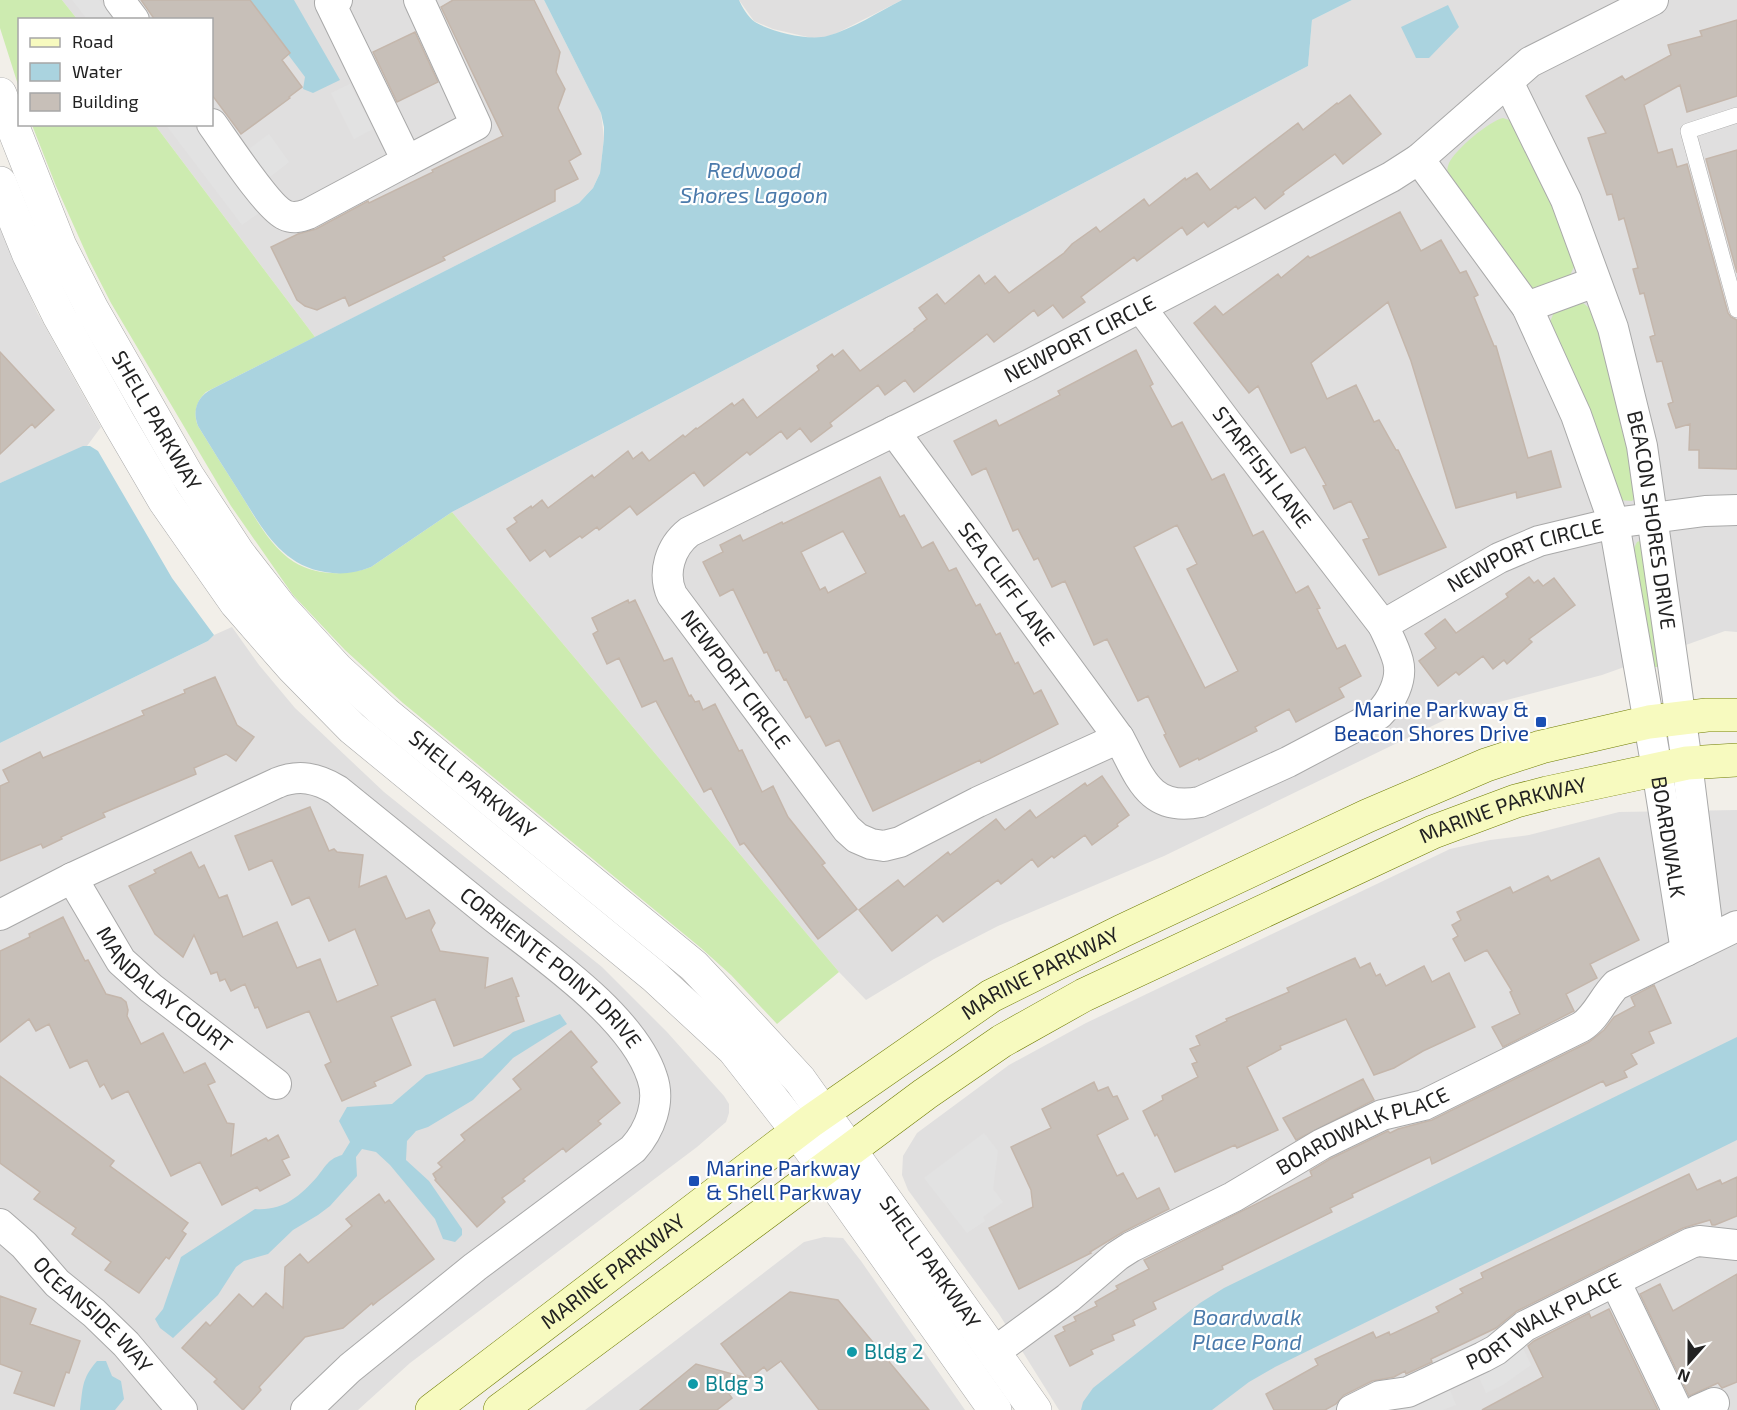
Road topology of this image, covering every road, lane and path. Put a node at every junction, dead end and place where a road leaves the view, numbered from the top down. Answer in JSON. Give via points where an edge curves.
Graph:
{"nodes":[{"id":1,"x":119,"y":0,"type":"edge"},
{"id":2,"x":337,"y":0,"type":"edge"},
{"id":3,"x":419,"y":0,"type":"edge"},
{"id":4,"x":1653,"y":0,"type":"edge"},
{"id":5,"x":132,"y":18,"type":"edge"},
{"id":6,"x":1508,"y":82,"type":"junction"},
{"id":7,"x":0,"y":94,"type":"edge"},
{"id":8,"x":1737,"y":116,"type":"edge"},
{"id":9,"x":213,"y":125,"type":"edge"},
{"id":10,"x":1419,"y":159,"type":"junction"},
{"id":11,"x":407,"y":161,"type":"junction"},
{"id":12,"x":0,"y":183,"type":"edge"},
{"id":13,"x":1595,"y":282,"type":"junction"},
{"id":14,"x":1527,"y":307,"type":"junction"},
{"id":15,"x":1141,"y":308,"type":"junction"},
{"id":16,"x":1737,"y":310,"type":"edge"},
{"id":17,"x":894,"y":431,"type":"junction"},
{"id":18,"x":1737,"y":510,"type":"edge"},
{"id":19,"x":1653,"y":519,"type":"junction"},
{"id":20,"x":1614,"y":523,"type":"junction"},
{"id":21,"x":1383,"y":625,"type":"junction"},
{"id":22,"x":1737,"y":715,"type":"edge"},
{"id":23,"x":1665,"y":720,"type":"junction"},
{"id":24,"x":1119,"y":738,"type":"junction"},
{"id":25,"x":1737,"y":760,"type":"edge"},
{"id":26,"x":1672,"y":766,"type":"junction"},
{"id":27,"x":72,"y":878,"type":"junction"},
{"id":28,"x":0,"y":915,"type":"edge"},
{"id":29,"x":1737,"y":926,"type":"edge"},
{"id":30,"x":1697,"y":945,"type":"junction"},
{"id":31,"x":276,"y":1084,"type":"dead end"},
{"id":32,"x":824,"y":1112,"type":"junction"},
{"id":33,"x":798,"y":1132,"type":"junction"},
{"id":34,"x":850,"y":1150,"type":"junction"},
{"id":35,"x":823,"y":1169,"type":"junction"},
{"id":36,"x":0,"y":1224,"type":"edge"},
{"id":37,"x":1737,"y":1245,"type":"edge"},
{"id":38,"x":1615,"y":1281,"type":"junction"},
{"id":39,"x":993,"y":1353,"type":"junction"},
{"id":40,"x":182,"y":1410,"type":"edge"},
{"id":41,"x":306,"y":1410,"type":"edge"},
{"id":42,"x":432,"y":1410,"type":"edge"},
{"id":43,"x":500,"y":1410,"type":"edge"},
{"id":44,"x":995,"y":1410,"type":"edge"},
{"id":45,"x":1035,"y":1410,"type":"edge"},
{"id":46,"x":1352,"y":1410,"type":"edge"},
{"id":47,"x":1677,"y":1410,"type":"edge"}],
"edges":[{"from":1,"to":5,"type":"street"},
{"from":2,"to":11,"type":"street","via":[[330,3]]},
{"from":3,"to":11,"type":"street","via":[[476,125]]},
{"from":4,"to":6,"type":"street","name":"NEWPORT CIRCLE","via":[[1530,62]]},
{"from":6,"to":10,"type":"street","name":"NEWPORT CIRCLE"},
{"from":6,"to":13,"type":"street","name":"BEACON SHORES DRIVE","via":[[1566,200]]},
{"from":7,"to":32,"type":"street","name":"SHELL PARKWAY","via":[[60,246],[92,309],[187,474],[239,554],[281,608],[337,669],[385,713],[694,966],[800,1080]]},
{"from":8,"to":16,"type":"lane","via":[[1688,131]]},
{"from":9,"to":11,"type":"street","via":[[272,205],[288,217],[308,214]]},
{"from":10,"to":14,"type":"street","name":"BEACON SHORES DRIVE"},
{"from":10,"to":15,"type":"street","name":"NEWPORT CIRCLE"},
{"from":12,"to":33,"type":"street","name":"SHELL PARKWAY","via":[[29,255],[113,414],[164,500],[236,603],[352,728],[654,976],[726,1043]]},
{"from":13,"to":14,"type":"street"},
{"from":13,"to":19,"type":"street","name":"BEACON SHORES DRIVE","via":[[1613,328],[1642,446]]},
{"from":14,"to":20,"type":"street","name":"BEACON SHORES DRIVE","via":[[1576,415]]},
{"from":15,"to":17,"type":"street","name":"NEWPORT CIRCLE"},
{"from":15,"to":21,"type":"street","name":"STARFISH LANE"},
{"from":17,"to":24,"type":"street","name":"SEA CLIFF LANE"},
{"from":17,"to":24,"type":"street","name":"NEWPORT CIRCLE","via":[[689,532],[671,556],[668,576],[672,595],[847,829],[864,842],[884,846],[906,839]]},
{"from":18,"to":19,"type":"street","name":"NEWPORT CIRCLE"},
{"from":19,"to":20,"type":"street","name":"NEWPORT CIRCLE"},
{"from":19,"to":23,"type":"street","name":"BEACON SHORES DRIVE"},
{"from":20,"to":21,"type":"street","name":"NEWPORT CIRCLE","via":[[1539,541],[1499,558]]},
{"from":20,"to":23,"type":"street","name":"BEACON SHORES DRIVE"},
{"from":21,"to":24,"type":"street","via":[[1399,663],[1390,703],[1379,714],[1200,802],[1171,803],[1152,794]]},
{"from":22,"to":23,"type":"main road","name":"MARINE PARKWAY"},
{"from":23,"to":26,"type":"street","name":"BOARDWALK"},
{"from":23,"to":32,"type":"main road","name":"MARINE PARKWAY","via":[[1541,747],[1486,765],[1378,811],[991,996]]},
{"from":25,"to":26,"type":"main road","name":"MARINE PARKWAY"},
{"from":26,"to":30,"type":"street","name":"BOARDWALK"},
{"from":26,"to":34,"type":"main road","name":"MARINE PARKWAY","via":[[1535,796],[1467,818],[1084,995],[1002,1041]]},
{"from":27,"to":28,"type":"street","name":"CORRIENTE POINT DRIVE"},
{"from":27,"to":31,"type":"street","name":"MANDALAY COURT","via":[[121,961]]},
{"from":27,"to":41,"type":"street","name":"CORRIENTE POINT DRIVE","via":[[277,783],[303,777],[312,779],[337,790],[597,999],[628,1035],[649,1068],[655,1090],[654,1107],[647,1129],[633,1149],[475,1267],[350,1368]]},
{"from":29,"to":30,"type":"street","name":"BOARDWALK PLACE"},
{"from":30,"to":39,"type":"street","name":"BOARDWALK PLACE","via":[[1616,985],[1589,1023],[1424,1105],[1382,1115],[1322,1144],[1233,1197],[1117,1256]]},
{"from":32,"to":33,"type":"main road","name":"MARINE PARKWAY"},
{"from":32,"to":34,"type":"street","name":"SHELL PARKWAY"},
{"from":33,"to":35,"type":"street","name":"SHELL PARKWAY"},
{"from":33,"to":42,"type":"main road","name":"MARINE PARKWAY"},
{"from":34,"to":35,"type":"main road","name":"MARINE PARKWAY"},
{"from":34,"to":39,"type":"street","name":"SHELL PARKWAY"},
{"from":35,"to":43,"type":"main road","name":"MARINE PARKWAY"},
{"from":35,"to":44,"type":"street","name":"SHELL PARKWAY"},
{"from":36,"to":40,"type":"street","name":"OCEANSIDE WAY","via":[[57,1283],[126,1344]]},
{"from":37,"to":38,"type":"street","name":"PORT WALK PLACE","via":[[1699,1241]]},
{"from":38,"to":46,"type":"street","name":"PORT WALK PLACE","via":[[1525,1326],[1483,1357],[1408,1392],[1380,1396]]},
{"from":38,"to":47,"type":"street"},
{"from":39,"to":45,"type":"street","name":"SHELL PARKWAY"}]}
